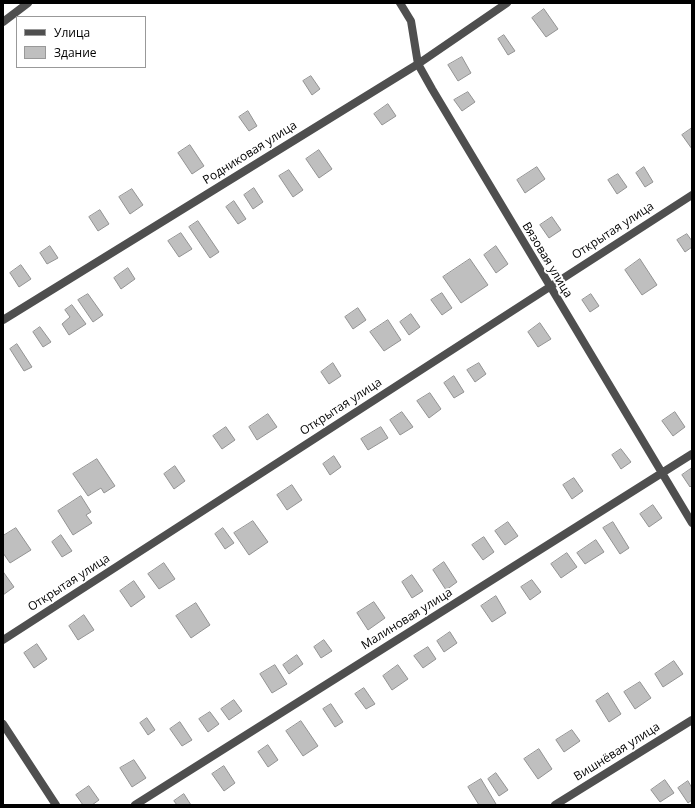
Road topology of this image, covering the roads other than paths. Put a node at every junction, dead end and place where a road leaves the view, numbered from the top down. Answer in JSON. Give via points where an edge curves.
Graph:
{"nodes":[{"id":1,"x":28,"y":3,"type":"edge"},
{"id":2,"x":400,"y":3,"type":"edge"},
{"id":3,"x":507,"y":3,"type":"edge"},
{"id":4,"x":3,"y":22,"type":"edge"},
{"id":5,"x":418,"y":64,"type":"junction"},
{"id":6,"x":692,"y":195,"type":"edge"},
{"id":7,"x":549,"y":287,"type":"junction"},
{"id":8,"x":3,"y":320,"type":"edge"},
{"id":9,"x":692,"y":454,"type":"edge"},
{"id":10,"x":662,"y":473,"type":"junction"},
{"id":11,"x":692,"y":523,"type":"edge"},
{"id":12,"x":3,"y":640,"type":"edge"},
{"id":13,"x":692,"y":720,"type":"edge"},
{"id":14,"x":3,"y":724,"type":"edge"},
{"id":15,"x":56,"y":805,"type":"edge"},
{"id":16,"x":135,"y":805,"type":"edge"},
{"id":17,"x":555,"y":805,"type":"edge"}],
"edges":[{"from":1,"to":4,"type":"street"},
{"from":2,"to":5,"type":"street","name":"Вязовая улица","via":[[411,21]]},
{"from":3,"to":5,"type":"street","name":"Родниковая улица"},
{"from":5,"to":7,"type":"street","name":"Вязовая улица"},
{"from":5,"to":8,"type":"street","name":"Родниковая улица"},
{"from":6,"to":7,"type":"street","name":"Открытая улица"},
{"from":7,"to":10,"type":"street","name":"Вязовая улица"},
{"from":7,"to":12,"type":"street","name":"Открытая улица"},
{"from":9,"to":10,"type":"street","name":"Малиновая улица"},
{"from":10,"to":11,"type":"street","name":"Вязовая улица"},
{"from":10,"to":16,"type":"street","name":"Малиновая улица"},
{"from":13,"to":17,"type":"street","name":"Вишнёвая улица"},
{"from":14,"to":15,"type":"street"}]}
